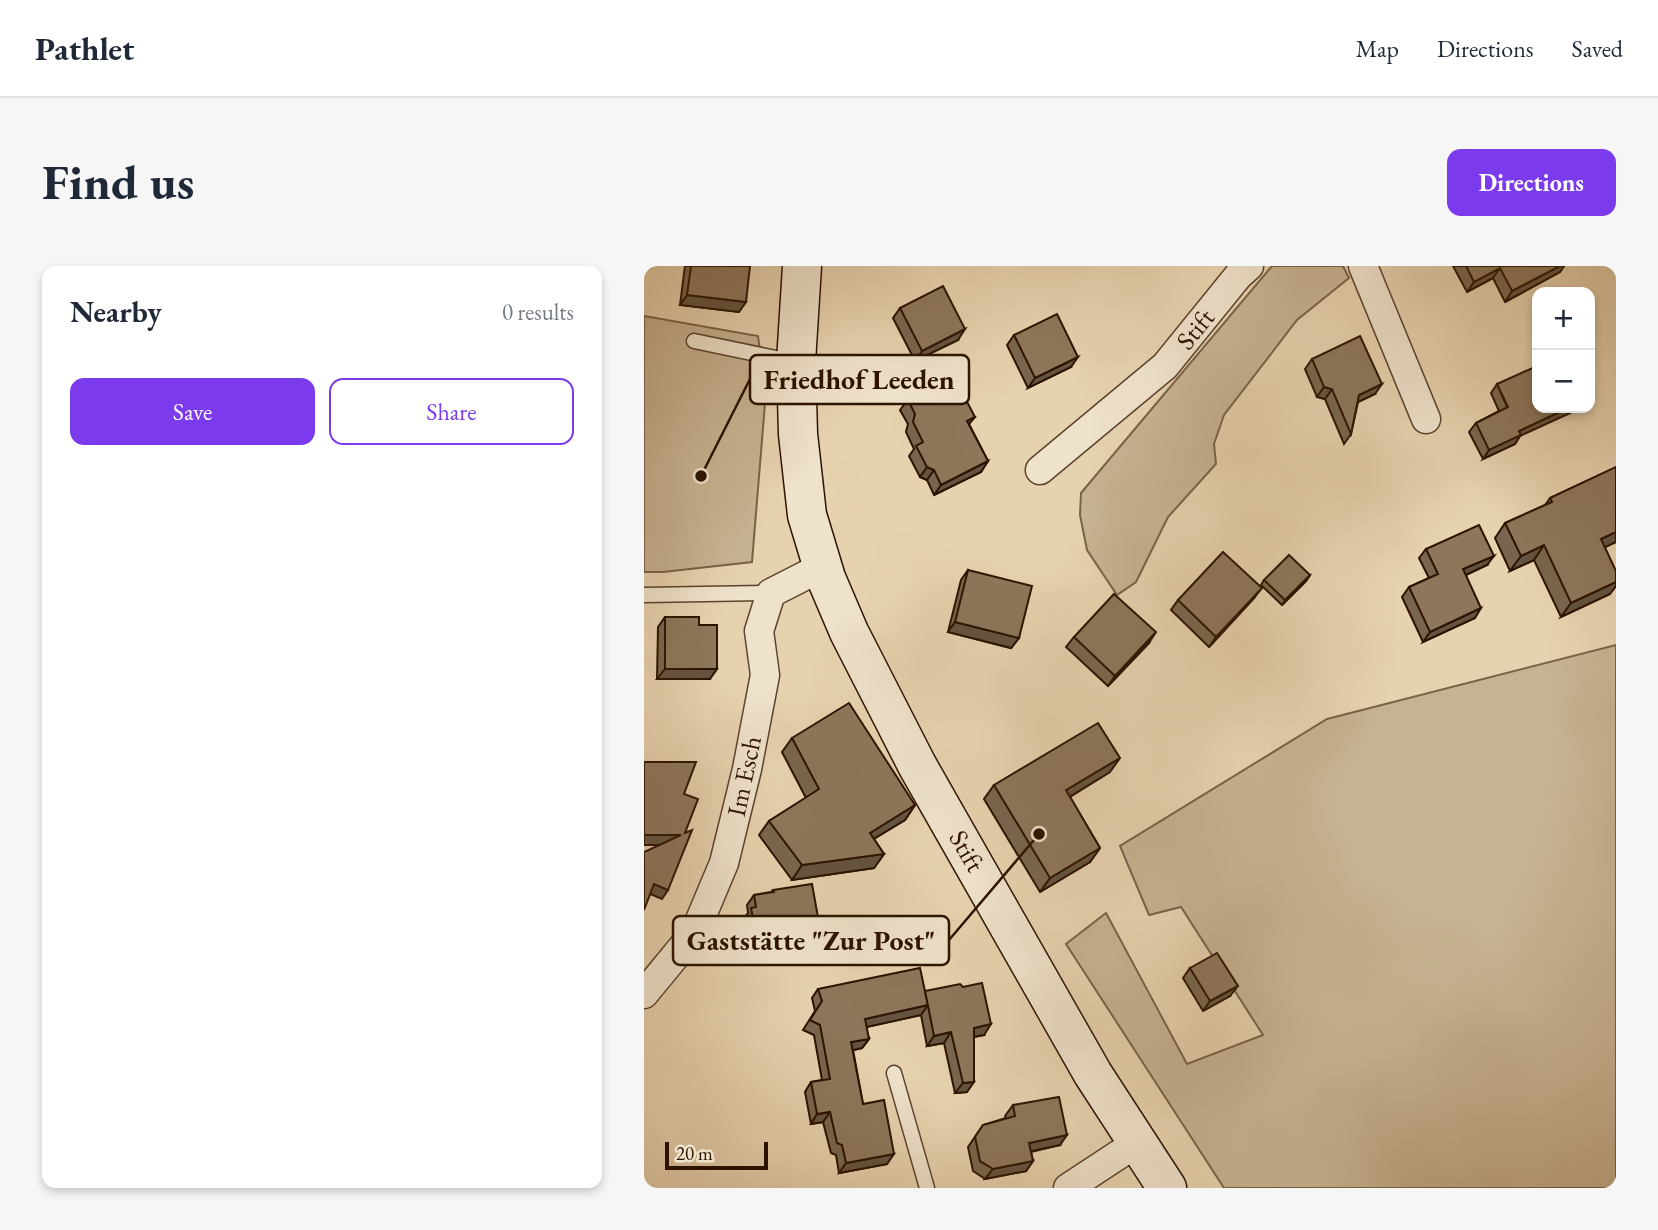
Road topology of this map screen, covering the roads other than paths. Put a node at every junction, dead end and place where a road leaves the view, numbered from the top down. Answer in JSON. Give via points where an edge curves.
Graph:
{"nodes":[{"id":1,"x":802,"y":266,"type":"edge"},
{"id":2,"x":1249,"y":266,"type":"edge"},
{"id":3,"x":1363,"y":266,"type":"edge"},
{"id":4,"x":694,"y":341,"type":"dead end"},
{"id":5,"x":796,"y":362,"type":"junction"},
{"id":6,"x":1426,"y":419,"type":"dead end"},
{"id":7,"x":1040,"y":470,"type":"dead end"},
{"id":8,"x":824,"y":572,"type":"junction"},
{"id":9,"x":771,"y":593,"type":"junction"},
{"id":10,"x":644,"y":595,"type":"edge"},
{"id":11,"x":644,"y":994,"type":"edge"},
{"id":12,"x":894,"y":1073,"type":"dead end"},
{"id":13,"x":1138,"y":1142,"type":"junction"},
{"id":14,"x":928,"y":1188,"type":"edge"},
{"id":15,"x":1068,"y":1188,"type":"edge"},
{"id":16,"x":1167,"y":1188,"type":"edge"}],
"edges":[{"from":1,"to":5,"type":"main road","name":"Stift"},
{"from":2,"to":7,"type":"street","name":"Stift","via":[[1165,366]]},
{"from":3,"to":6,"type":"street"},
{"from":4,"to":5,"type":"lane"},
{"from":5,"to":8,"type":"main road","name":"Stift","via":[[807,515]]},
{"from":8,"to":9,"type":"street"},
{"from":8,"to":13,"type":"main road","name":"Stift","via":[[849,632],[917,765],[1093,1074]]},
{"from":9,"to":10,"type":"lane"},
{"from":9,"to":11,"type":"street","name":"Im Esch","via":[[759,631],[765,675],[724,863],[695,932]]},
{"from":12,"to":14,"type":"lane"},
{"from":13,"to":15,"type":"street"},
{"from":13,"to":16,"type":"main road","name":"Stift"}]}
